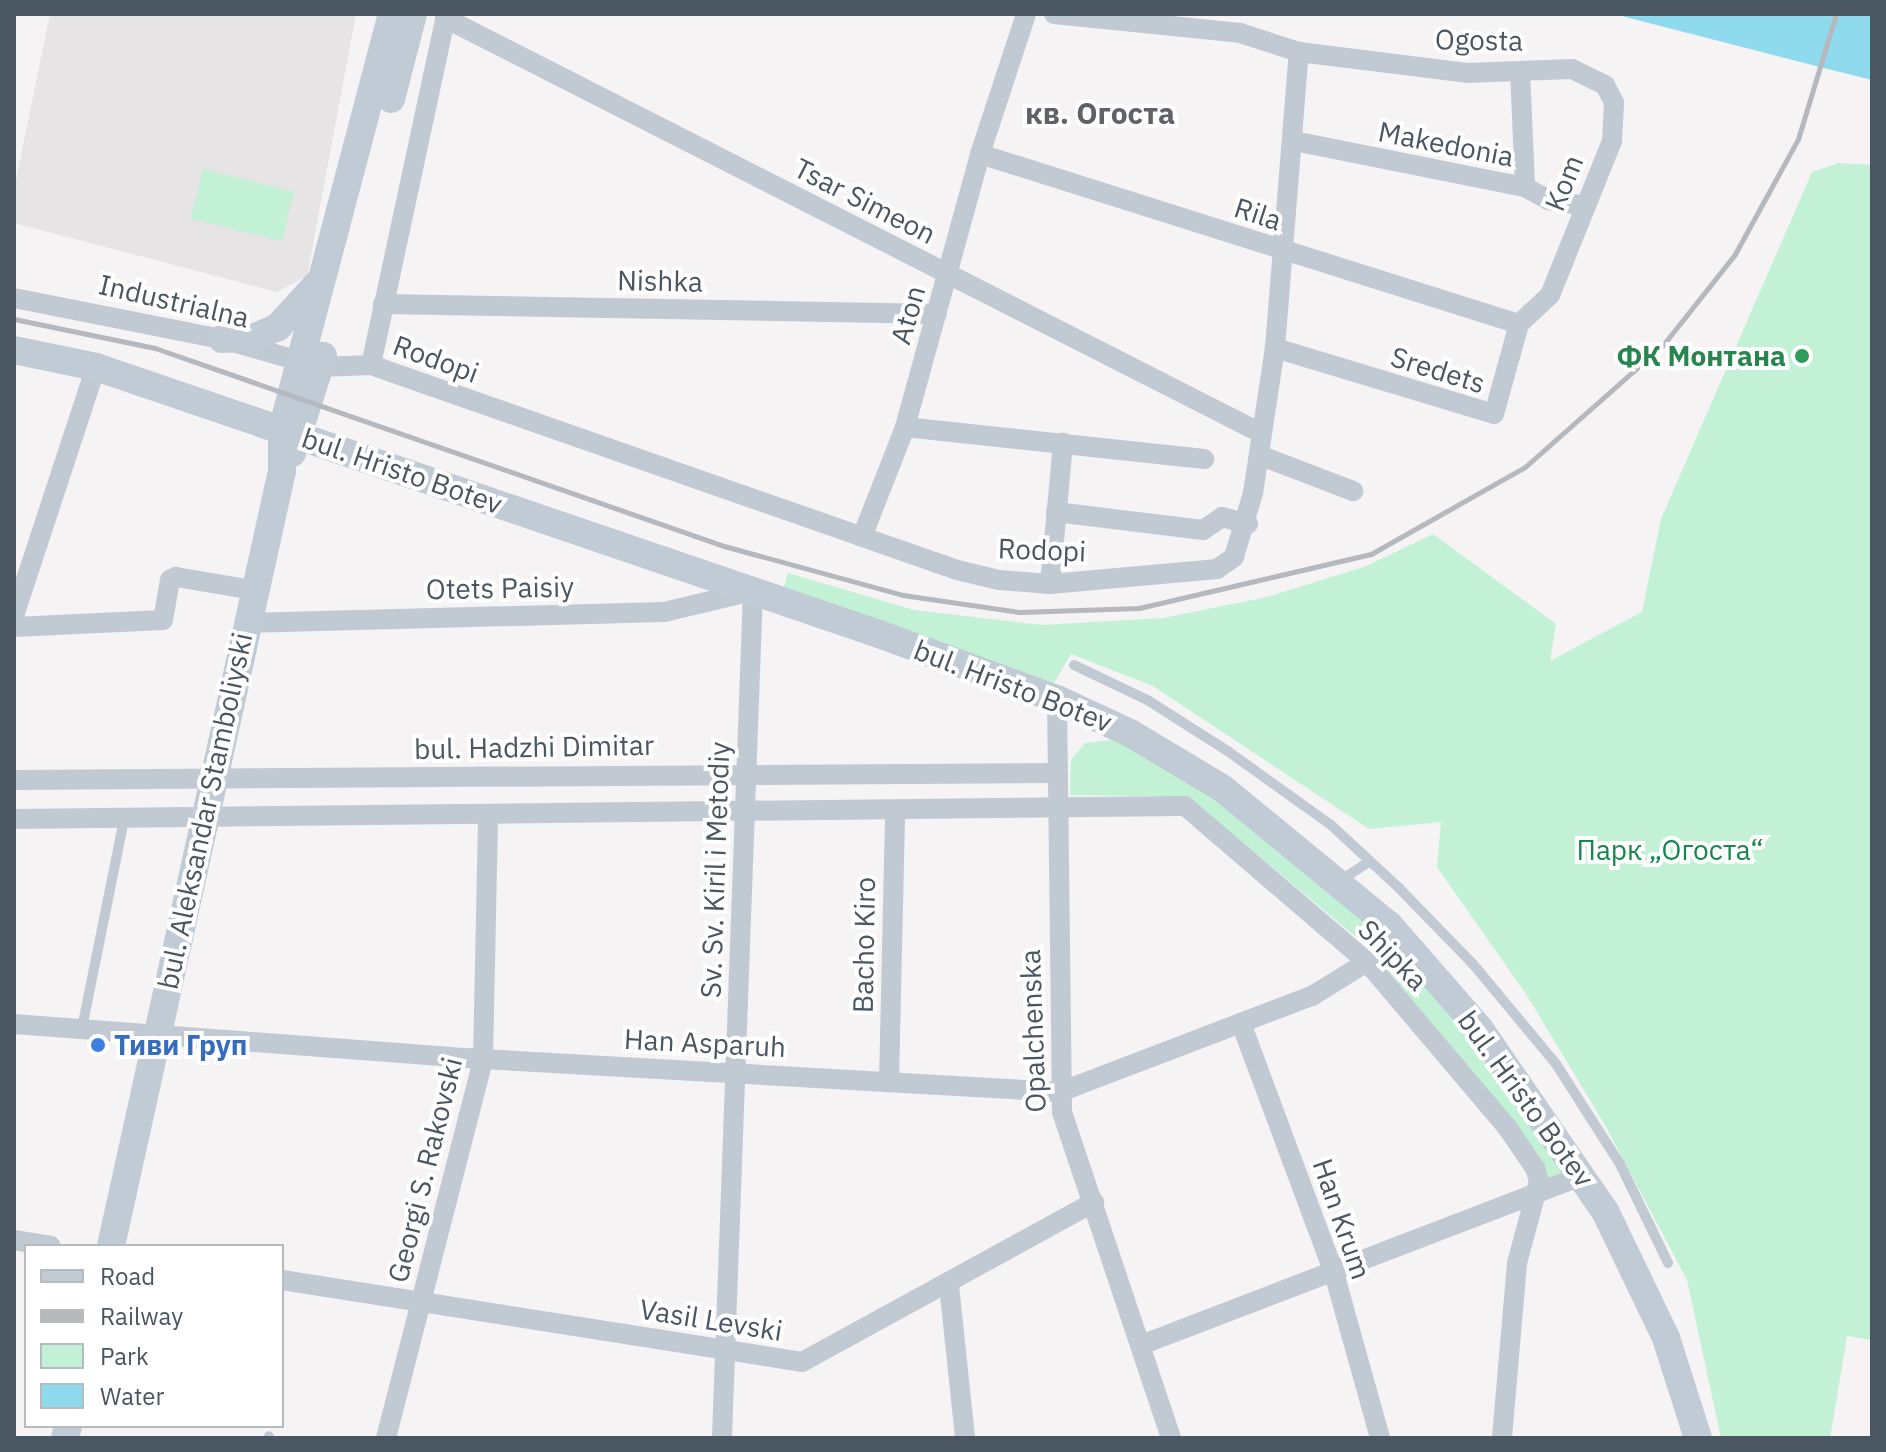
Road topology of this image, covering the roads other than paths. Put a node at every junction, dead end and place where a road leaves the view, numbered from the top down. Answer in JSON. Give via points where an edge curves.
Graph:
{"nodes":[{"id":1,"x":392,"y":14,"type":"edge"},
{"id":2,"x":413,"y":14,"type":"edge"},
{"id":3,"x":1026,"y":14,"type":"edge"},
{"id":4,"x":1054,"y":14,"type":"edge"},
{"id":5,"x":445,"y":16,"type":"edge"},
{"id":6,"x":1299,"y":52,"type":"junction"},
{"id":7,"x":1572,"y":69,"type":"joint"},
{"id":8,"x":1520,"y":71,"type":"junction"},
{"id":9,"x":1294,"y":141,"type":"junction"},
{"id":10,"x":980,"y":154,"type":"junction"},
{"id":11,"x":1525,"y":187,"type":"junction"},
{"id":12,"x":1585,"y":206,"type":"junction"},
{"id":13,"x":1281,"y":251,"type":"junction"},
{"id":14,"x":327,"y":272,"type":"junction"},
{"id":15,"x":949,"y":275,"type":"junction"},
{"id":16,"x":14,"y":298,"type":"edge"},
{"id":17,"x":383,"y":304,"type":"junction"},
{"id":18,"x":937,"y":314,"type":"junction"},
{"id":19,"x":1519,"y":324,"type":"junction"},
{"id":20,"x":222,"y":339,"type":"junction"},
{"id":21,"x":1275,"y":348,"type":"junction"},
{"id":22,"x":14,"y":350,"type":"edge"},
{"id":23,"x":312,"y":364,"type":"junction"},
{"id":24,"x":371,"y":365,"type":"junction"},
{"id":25,"x":96,"y":367,"type":"junction"},
{"id":26,"x":905,"y":427,"type":"junction"},
{"id":27,"x":292,"y":433,"type":"junction"},
{"id":28,"x":1261,"y":433,"type":"junction"},
{"id":29,"x":1063,"y":443,"type":"junction"},
{"id":30,"x":1259,"y":455,"type":"junction"},
{"id":31,"x":1204,"y":459,"type":"dead end"},
{"id":32,"x":1353,"y":491,"type":"dead end"},
{"id":33,"x":1056,"y":512,"type":"junction"},
{"id":34,"x":1248,"y":524,"type":"junction"},
{"id":35,"x":862,"y":537,"type":"junction"},
{"id":36,"x":1050,"y":584,"type":"junction"},
{"id":37,"x":253,"y":590,"type":"junction"},
{"id":38,"x":753,"y":591,"type":"junction"},
{"id":39,"x":14,"y":616,"type":"edge"},
{"id":40,"x":246,"y":623,"type":"junction"},
{"id":41,"x":14,"y":627,"type":"edge"},
{"id":42,"x":1074,"y":665,"type":"dead end"},
{"id":43,"x":1057,"y":699,"type":"junction"},
{"id":44,"x":746,"y":772,"type":"junction"},
{"id":45,"x":1055,"y":773,"type":"junction"},
{"id":46,"x":215,"y":778,"type":"junction"},
{"id":47,"x":14,"y":780,"type":"edge"},
{"id":48,"x":1055,"y":806,"type":"junction"},
{"id":49,"x":895,"y":810,"type":"junction"},
{"id":50,"x":745,"y":814,"type":"junction"},
{"id":51,"x":488,"y":816,"type":"junction"},
{"id":52,"x":207,"y":818,"type":"junction"},
{"id":53,"x":14,"y":819,"type":"edge"},
{"id":54,"x":124,"y":819,"type":"junction"},
{"id":55,"x":1369,"y":862,"type":"junction"},
{"id":56,"x":1339,"y":881,"type":"junction"},
{"id":57,"x":1367,"y":962,"type":"junction"},
{"id":58,"x":1241,"y":1023,"type":"junction"},
{"id":59,"x":14,"y":1024,"type":"edge"},
{"id":60,"x":82,"y":1028,"type":"junction"},
{"id":61,"x":156,"y":1032,"type":"junction"},
{"id":62,"x":483,"y":1059,"type":"junction"},
{"id":63,"x":736,"y":1073,"type":"junction"},
{"id":64,"x":889,"y":1082,"type":"junction"},
{"id":65,"x":1060,"y":1092,"type":"junction"},
{"id":66,"x":1583,"y":1175,"type":"junction"},
{"id":67,"x":1536,"y":1194,"type":"junction"},
{"id":68,"x":1094,"y":1202,"type":"junction"},
{"id":69,"x":14,"y":1240,"type":"edge"},
{"id":70,"x":39,"y":1244,"type":"edge"},
{"id":71,"x":111,"y":1244,"type":"edge"},
{"id":72,"x":1668,"y":1263,"type":"dead end"},
{"id":73,"x":1334,"y":1273,"type":"junction"},
{"id":74,"x":284,"y":1280,"type":"edge"},
{"id":75,"x":949,"y":1285,"type":"junction"},
{"id":76,"x":420,"y":1300,"type":"junction"},
{"id":77,"x":1141,"y":1345,"type":"junction"},
{"id":78,"x":727,"y":1351,"type":"junction"},
{"id":79,"x":386,"y":1438,"type":"edge"},
{"id":80,"x":722,"y":1438,"type":"edge"},
{"id":81,"x":965,"y":1438,"type":"edge"},
{"id":82,"x":1171,"y":1438,"type":"edge"},
{"id":83,"x":1380,"y":1438,"type":"edge"},
{"id":84,"x":1502,"y":1438,"type":"edge"},
{"id":85,"x":1698,"y":1438,"type":"edge"}],
"edges":[{"from":1,"to":14,"type":"main road","name":"bul. Aleksandar Stamboliyski"},
{"from":2,"to":23,"type":"main road","name":"bul. Aleksandar Stamboliyski"},
{"from":3,"to":10,"type":"street","name":"Aton"},
{"from":4,"to":6,"type":"street","name":"Ogosta","via":[[1240,33]]},
{"from":5,"to":15,"type":"street","name":"Tsar Simeon"},
{"from":5,"to":17,"type":"street"},
{"from":6,"to":8,"type":"street","name":"Ogosta","via":[[1467,73]]},
{"from":6,"to":9,"type":"street","name":"Rodopi"},
{"from":7,"to":8,"type":"street","name":"Ogosta"},
{"from":7,"to":12,"type":"street","name":"Kom","via":[[1605,85],[1614,103],[1612,141]]},
{"from":8,"to":11,"type":"street"},
{"from":9,"to":11,"type":"street","name":"Makedonia"},
{"from":9,"to":13,"type":"street","name":"Rodopi"},
{"from":10,"to":13,"type":"street","name":"Rila"},
{"from":10,"to":15,"type":"street","name":"Aton"},
{"from":11,"to":12,"type":"street","name":"Makedonia","via":[[1548,200]]},
{"from":12,"to":19,"type":"street","name":"Kom","via":[[1550,295]]},
{"from":13,"to":19,"type":"street","name":"Rila"},
{"from":13,"to":21,"type":"street","name":"Rodopi"},
{"from":14,"to":20,"type":"main road","via":[[278,327],[255,337]]},
{"from":14,"to":23,"type":"main road","name":"bul. Aleksandar Stamboliyski"},
{"from":15,"to":18,"type":"street","name":"Aton"},
{"from":15,"to":28,"type":"street","name":"Tsar Simeon"},
{"from":16,"to":20,"type":"street","name":"Industrialna"},
{"from":17,"to":18,"type":"street","name":"Nishka"},
{"from":17,"to":24,"type":"street"},
{"from":18,"to":26,"type":"street","name":"Aton"},
{"from":19,"to":21,"type":"street","name":"Sredets","via":[[1491,416]]},
{"from":20,"to":23,"type":"street","name":"Industrialna"},
{"from":21,"to":28,"type":"street","name":"Rodopi"},
{"from":22,"to":25,"type":"main road","name":"bul. Hristo Botev"},
{"from":23,"to":24,"type":"street","name":"Rodopi"},
{"from":23,"to":27,"type":"main road","name":"bul. Aleksandar Stamboliyski"},
{"from":24,"to":35,"type":"street","name":"Rodopi"},
{"from":25,"to":27,"type":"main road","name":"bul. Hristo Botev"},
{"from":25,"to":39,"type":"street"},
{"from":26,"to":29,"type":"street"},
{"from":26,"to":35,"type":"street","name":"Aton"},
{"from":27,"to":37,"type":"main road","name":"bul. Aleksandar Stamboliyski"},
{"from":27,"to":38,"type":"main road","name":"bul. Hristo Botev"},
{"from":28,"to":30,"type":"street","name":"Rodopi"},
{"from":29,"to":31,"type":"street"},
{"from":29,"to":33,"type":"street"},
{"from":30,"to":32,"type":"street"},
{"from":30,"to":34,"type":"street","name":"Rodopi"},
{"from":33,"to":34,"type":"street","via":[[1203,530],[1222,517]]},
{"from":33,"to":36,"type":"street"},
{"from":34,"to":36,"type":"street","name":"Rodopi","via":[[1234,557],[1217,569]]},
{"from":35,"to":36,"type":"street","name":"Rodopi","via":[[957,570]]},
{"from":37,"to":40,"type":"main road","name":"bul. Aleksandar Stamboliyski"},
{"from":37,"to":41,"type":"street","via":[[176,577],[170,580],[163,620]]},
{"from":38,"to":40,"type":"street","name":"Otets Paisiy","via":[[664,612]]},
{"from":38,"to":43,"type":"main road","name":"bul. Hristo Botev"},
{"from":38,"to":44,"type":"street","name":"Sv. Sv. Kiril i Metodiy"},
{"from":40,"to":46,"type":"main road","name":"bul. Aleksandar Stamboliyski"},
{"from":42,"to":55,"type":"lane","via":[[1149,701],[1229,752],[1331,825]]},
{"from":43,"to":45,"type":"street","name":"Opalchenska"},
{"from":43,"to":56,"type":"main road","name":"bul. Hristo Botev","via":[[1130,733],[1222,788]]},
{"from":44,"to":45,"type":"street","name":"bul. Hadzhi Dimitar"},
{"from":44,"to":46,"type":"street","name":"bul. Hadzhi Dimitar"},
{"from":44,"to":50,"type":"street","name":"Sv. Sv. Kiril i Metodiy"},
{"from":45,"to":48,"type":"street","name":"Opalchenska"},
{"from":46,"to":47,"type":"street","name":"bul. Hadzhi Dimitar"},
{"from":46,"to":52,"type":"main road","name":"bul. Aleksandar Stamboliyski"},
{"from":48,"to":49,"type":"street"},
{"from":48,"to":57,"type":"street","name":"Shipka","via":[[1185,806]]},
{"from":48,"to":65,"type":"street","name":"Opalchenska"},
{"from":49,"to":50,"type":"street"},
{"from":49,"to":64,"type":"street","name":"Bacho Kiro"},
{"from":50,"to":51,"type":"street"},
{"from":50,"to":63,"type":"street","name":"Sv. Sv. Kiril i Metodiy"},
{"from":51,"to":52,"type":"street"},
{"from":51,"to":62,"type":"street","name":"Georgi S. Rakovski"},
{"from":52,"to":54,"type":"street"},
{"from":52,"to":61,"type":"main road","name":"bul. Aleksandar Stamboliyski"},
{"from":53,"to":54,"type":"street"},
{"from":54,"to":60,"type":"lane"},
{"from":55,"to":56,"type":"lane"},
{"from":55,"to":72,"type":"lane","via":[[1473,964],[1556,1064],[1620,1164]]},
{"from":56,"to":66,"type":"main road","name":"bul. Hristo Botev","via":[[1389,925],[1479,1028]]},
{"from":57,"to":58,"type":"street","name":"Han Asparuh","via":[[1312,996]]},
{"from":57,"to":67,"type":"street","name":"Shipka","via":[[1523,1148],[1539,1181]]},
{"from":58,"to":65,"type":"street","name":"Han Asparuh"},
{"from":58,"to":73,"type":"street","name":"Han Krum"},
{"from":59,"to":60,"type":"street","name":"Han Asparuh"},
{"from":60,"to":61,"type":"street","name":"Han Asparuh"},
{"from":61,"to":62,"type":"street","name":"Han Asparuh"},
{"from":61,"to":71,"type":"main road","name":"bul. Aleksandar Stamboliyski"},
{"from":62,"to":63,"type":"street","name":"Han Asparuh"},
{"from":62,"to":76,"type":"street","name":"Georgi S. Rakovski"},
{"from":63,"to":64,"type":"street","name":"Han Asparuh"},
{"from":63,"to":78,"type":"street","name":"Sv. Sv. Kiril i Metodiy"},
{"from":64,"to":65,"type":"street","name":"Han Asparuh"},
{"from":65,"to":68,"type":"street","name":"Opalchenska","via":[[1065,1127]]},
{"from":66,"to":67,"type":"street"},
{"from":66,"to":85,"type":"main road","name":"bul. Hristo Botev","via":[[1666,1338]]},
{"from":67,"to":73,"type":"street"},
{"from":67,"to":84,"type":"street","name":"Shipka","via":[[1517,1263]]},
{"from":68,"to":75,"type":"street","name":"Vasil Levski"},
{"from":68,"to":77,"type":"street","name":"Opalchenska"},
{"from":69,"to":70,"type":"street"},
{"from":73,"to":77,"type":"street"},
{"from":73,"to":83,"type":"street","name":"Han Krum"},
{"from":74,"to":76,"type":"street","name":"Vasil Levski"},
{"from":75,"to":78,"type":"street","name":"Vasil Levski","via":[[802,1362]]},
{"from":75,"to":81,"type":"street"},
{"from":76,"to":78,"type":"street","name":"Vasil Levski"},
{"from":76,"to":79,"type":"street","name":"Georgi S. Rakovski"},
{"from":77,"to":82,"type":"street","name":"Opalchenska"},
{"from":78,"to":80,"type":"street","name":"Sv. Sv. Kiril i Metodiy"}]}
